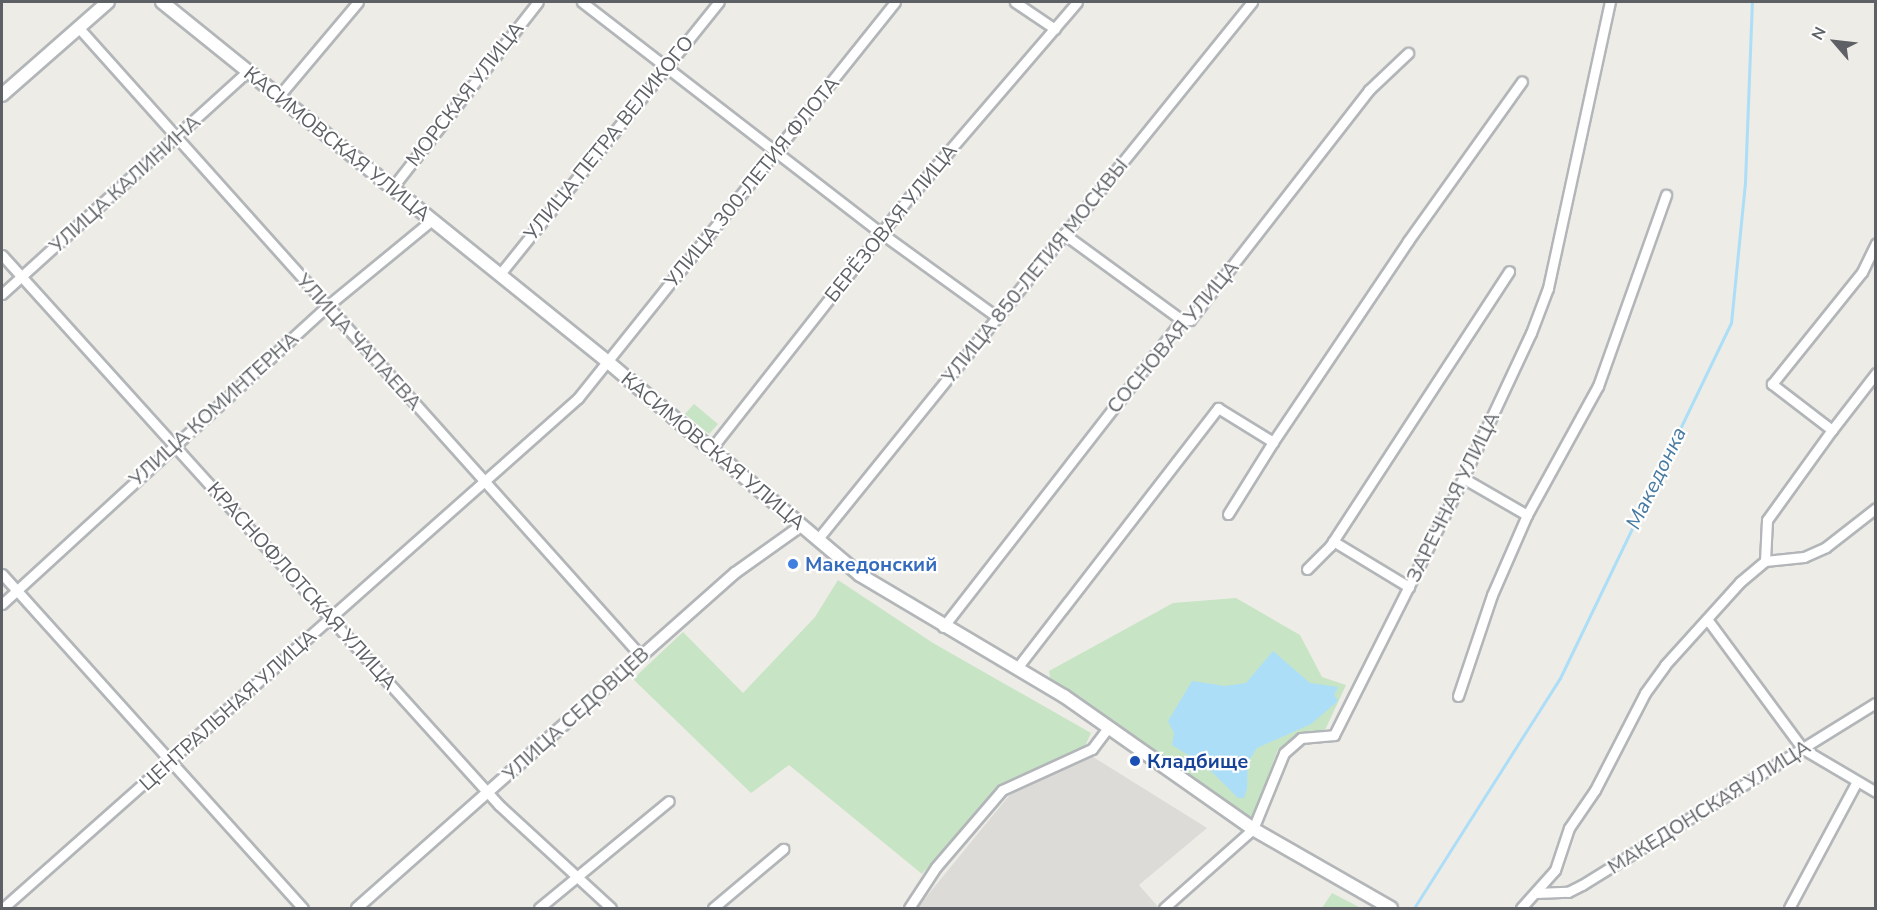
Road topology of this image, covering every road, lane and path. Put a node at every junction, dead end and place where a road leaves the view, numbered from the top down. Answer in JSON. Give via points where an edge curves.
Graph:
{"nodes":[{"id":1,"x":108,"y":2,"type":"edge"},
{"id":2,"x":162,"y":2,"type":"edge"},
{"id":3,"x":358,"y":2,"type":"edge"},
{"id":4,"x":538,"y":2,"type":"edge"},
{"id":5,"x":582,"y":2,"type":"edge"},
{"id":6,"x":719,"y":2,"type":"edge"},
{"id":7,"x":896,"y":2,"type":"edge"},
{"id":8,"x":1015,"y":2,"type":"edge"},
{"id":9,"x":1077,"y":2,"type":"edge"},
{"id":10,"x":1252,"y":2,"type":"edge"},
{"id":11,"x":1610,"y":2,"type":"edge"},
{"id":12,"x":78,"y":27,"type":"junction"},
{"id":13,"x":1055,"y":29,"type":"junction"},
{"id":14,"x":1408,"y":53,"type":"dead end"},
{"id":15,"x":667,"y":65,"type":"junction"},
{"id":16,"x":247,"y":72,"type":"junction"},
{"id":17,"x":1522,"y":81,"type":"dead end"},
{"id":18,"x":2,"y":95,"type":"edge"},
{"id":19,"x":278,"y":97,"type":"junction"},
{"id":20,"x":179,"y":137,"type":"junction"},
{"id":21,"x":776,"y":150,"type":"junction"},
{"id":22,"x":392,"y":188,"type":"junction"},
{"id":23,"x":1666,"y":195,"type":"dead end"},
{"id":24,"x":432,"y":220,"type":"junction"},
{"id":25,"x":881,"y":232,"type":"junction"},
{"id":26,"x":1064,"y":234,"type":"junction"},
{"id":27,"x":1875,"y":243,"type":"edge"},
{"id":28,"x":2,"y":255,"type":"edge"},
{"id":29,"x":1509,"y":271,"type":"dead end"},
{"id":30,"x":500,"y":274,"type":"junction"},
{"id":31,"x":21,"y":277,"type":"junction"},
{"id":32,"x":2,"y":294,"type":"edge"},
{"id":33,"x":326,"y":307,"type":"junction"},
{"id":34,"x":998,"y":317,"type":"junction"},
{"id":35,"x":1182,"y":320,"type":"junction"},
{"id":36,"x":608,"y":362,"type":"junction"},
{"id":37,"x":1875,"y":373,"type":"edge"},
{"id":38,"x":1832,"y":430,"type":"junction"},
{"id":39,"x":1274,"y":442,"type":"junction"},
{"id":40,"x":175,"y":444,"type":"junction"},
{"id":41,"x":711,"y":449,"type":"junction"},
{"id":42,"x":1463,"y":478,"type":"junction"},
{"id":43,"x":484,"y":483,"type":"junction"},
{"id":44,"x":1875,"y":508,"type":"edge"},
{"id":45,"x":1228,"y":514,"type":"dead end"},
{"id":46,"x":1527,"y":514,"type":"junction"},
{"id":47,"x":801,"y":526,"type":"junction"},
{"id":48,"x":817,"y":540,"type":"junction"},
{"id":49,"x":1333,"y":541,"type":"junction"},
{"id":50,"x":1765,"y":561,"type":"junction"},
{"id":51,"x":1307,"y":569,"type":"dead end"},
{"id":52,"x":2,"y":574,"type":"edge"},
{"id":53,"x":1409,"y":587,"type":"junction"},
{"id":54,"x":16,"y":591,"type":"junction"},
{"id":55,"x":2,"y":604,"type":"edge"},
{"id":56,"x":330,"y":619,"type":"junction"},
{"id":57,"x":1707,"y":619,"type":"junction"},
{"id":58,"x":943,"y":627,"type":"junction"},
{"id":59,"x":641,"y":656,"type":"junction"},
{"id":60,"x":1017,"y":668,"type":"junction"},
{"id":61,"x":1458,"y":696,"type":"dead end"},
{"id":62,"x":1875,"y":702,"type":"edge"},
{"id":63,"x":1108,"y":728,"type":"junction"},
{"id":64,"x":1803,"y":749,"type":"junction"},
{"id":65,"x":169,"y":762,"type":"junction"},
{"id":66,"x":1856,"y":783,"type":"junction"},
{"id":67,"x":488,"y":792,"type":"junction"},
{"id":68,"x":1875,"y":792,"type":"edge"},
{"id":69,"x":669,"y":801,"type":"dead end"},
{"id":70,"x":1253,"y":829,"type":"junction"},
{"id":71,"x":783,"y":849,"type":"dead end"},
{"id":72,"x":575,"y":875,"type":"junction"},
{"id":73,"x":1535,"y":893,"type":"junction"},
{"id":74,"x":3,"y":909,"type":"edge"},
{"id":75,"x":303,"y":909,"type":"edge"},
{"id":76,"x":357,"y":909,"type":"edge"},
{"id":77,"x":538,"y":909,"type":"edge"},
{"id":78,"x":611,"y":909,"type":"edge"},
{"id":79,"x":713,"y":909,"type":"edge"},
{"id":80,"x":909,"y":909,"type":"edge"},
{"id":81,"x":1164,"y":909,"type":"edge"},
{"id":82,"x":1392,"y":909,"type":"edge"},
{"id":83,"x":1521,"y":909,"type":"edge"},
{"id":84,"x":1789,"y":909,"type":"edge"}],
"edges":[{"from":1,"to":12,"type":"main road"},
{"from":2,"to":16,"type":"main road","name":"КАСИМОВСКАЯ УЛИЦА"},
{"from":3,"to":19,"type":"street"},
{"from":4,"to":22,"type":"street","name":"МОРСКАЯ УЛИЦА"},
{"from":5,"to":15,"type":"street"},
{"from":6,"to":15,"type":"street","name":"УЛИЦА ПЕТРА ВЕЛИКОГО"},
{"from":7,"to":21,"type":"street","name":"УЛИЦА 300-ЛЕТИЯ ФЛОТА"},
{"from":8,"to":13,"type":"street"},
{"from":9,"to":13,"type":"street","name":"БЕРЁЗОВАЯ УЛИЦА"},
{"from":10,"to":26,"type":"street","name":"УЛИЦА 850-ЛЕТИЯ МОСКВЫ"},
{"from":11,"to":42,"type":"street","name":"ЗАРЕЧНАЯ УЛИЦА","via":[[1548,288],[1532,333]]},
{"from":12,"to":18,"type":"main road"},
{"from":12,"to":20,"type":"street","name":"УЛИЦА ЧАПАЕВА"},
{"from":13,"to":25,"type":"street","name":"БЕРЁЗОВАЯ УЛИЦА"},
{"from":14,"to":35,"type":"street","name":"СОСНОВАЯ УЛИЦА","via":[[1369,90],[1190,320]]},
{"from":15,"to":21,"type":"street"},
{"from":15,"to":30,"type":"street","name":"УЛИЦА ПЕТРА ВЕЛИКОГО"},
{"from":16,"to":19,"type":"main road","name":"КАСИМОВСКАЯ УЛИЦА"},
{"from":16,"to":20,"type":"street","name":"УЛИЦА КАЛИНИНА"},
{"from":17,"to":39,"type":"street","via":[[1408,241]]},
{"from":19,"to":22,"type":"main road","name":"КАСИМОВСКАЯ УЛИЦА"},
{"from":20,"to":31,"type":"street","name":"УЛИЦА КАЛИНИНА"},
{"from":20,"to":33,"type":"street","name":"УЛИЦА ЧАПАЕВА"},
{"from":21,"to":25,"type":"street"},
{"from":21,"to":36,"type":"street","name":"УЛИЦА 300-ЛЕТИЯ ФЛОТА"},
{"from":22,"to":24,"type":"main road","name":"КАСИМОВСКАЯ УЛИЦА"},
{"from":23,"to":46,"type":"street","via":[[1598,386]]},
{"from":24,"to":30,"type":"main road","name":"КАСИМОВСКАЯ УЛИЦА"},
{"from":24,"to":33,"type":"street","name":"УЛИЦА КОМИНТЕРНА"},
{"from":25,"to":34,"type":"street"},
{"from":25,"to":41,"type":"street","name":"БЕРЁЗОВАЯ УЛИЦА"},
{"from":26,"to":34,"type":"street","name":"УЛИЦА 850-ЛЕТИЯ МОСКВЫ"},
{"from":26,"to":35,"type":"street"},
{"from":27,"to":38,"type":"street","via":[[1863,272],[1772,384]]},
{"from":28,"to":31,"type":"street","name":"КРАСНОФЛОТСКАЯ УЛИЦА"},
{"from":29,"to":49,"type":"street"},
{"from":30,"to":36,"type":"main road","name":"КАСИМОВСКАЯ УЛИЦА"},
{"from":31,"to":32,"type":"street","name":"УЛИЦА КАЛИНИНА"},
{"from":31,"to":40,"type":"street","name":"КРАСНОФЛОТСКАЯ УЛИЦА"},
{"from":33,"to":40,"type":"street","name":"УЛИЦА КОМИНТЕРНА"},
{"from":33,"to":43,"type":"street","name":"УЛИЦА ЧАПАЕВА"},
{"from":34,"to":48,"type":"street","name":"УЛИЦА 850-ЛЕТИЯ МОСКВЫ"},
{"from":35,"to":58,"type":"street","name":"СОСНОВАЯ УЛИЦА"},
{"from":36,"to":41,"type":"main road","name":"КАСИМОВСКАЯ УЛИЦА"},
{"from":36,"to":43,"type":"street","name":"ЦЕНТРАЛЬНАЯ УЛИЦА","via":[[578,398]]},
{"from":37,"to":38,"type":"street"},
{"from":38,"to":50,"type":"street","via":[[1767,520]]},
{"from":39,"to":45,"type":"street"},
{"from":39,"to":60,"type":"street","via":[[1218,408]]},
{"from":40,"to":54,"type":"street","name":"УЛИЦА КОМИНТЕРНА"},
{"from":40,"to":56,"type":"street","name":"КРАСНОФЛОТСКАЯ УЛИЦА"},
{"from":41,"to":47,"type":"main road","name":"КАСИМОВСКАЯ УЛИЦА"},
{"from":42,"to":46,"type":"street"},
{"from":42,"to":53,"type":"street","name":"ЗАРЕЧНАЯ УЛИЦА"},
{"from":43,"to":56,"type":"street","name":"ЦЕНТРАЛЬНАЯ УЛИЦА"},
{"from":43,"to":59,"type":"street","name":"УЛИЦА ЧАПАЕВА"},
{"from":44,"to":50,"type":"street","via":[[1826,547],[1804,557]]},
{"from":46,"to":61,"type":"street","via":[[1492,595]]},
{"from":47,"to":48,"type":"main road","name":"КАСИМОВСКАЯ УЛИЦА"},
{"from":47,"to":59,"type":"street","name":"УЛИЦА СЕДОВЦЕВ","via":[[735,573]]},
{"from":48,"to":58,"type":"main road","name":"КАСИМОВСКАЯ УЛИЦА","via":[[878,588]]},
{"from":49,"to":51,"type":"street"},
{"from":49,"to":53,"type":"street"},
{"from":50,"to":57,"type":"street"},
{"from":52,"to":54,"type":"street"},
{"from":53,"to":70,"type":"street","name":"ЗАРЕЧНАЯ УЛИЦА","via":[[1334,735],[1300,738],[1284,753]]},
{"from":54,"to":55,"type":"street","name":"УЛИЦА КОМИНТЕРНА"},
{"from":54,"to":65,"type":"street"},
{"from":56,"to":65,"type":"street","name":"ЦЕНТРАЛЬНАЯ УЛИЦА"},
{"from":56,"to":67,"type":"street","name":"КРАСНОФЛОТСКАЯ УЛИЦА"},
{"from":57,"to":64,"type":"street"},
{"from":57,"to":73,"type":"street","via":[[1645,693],[1595,790],[1569,828],[1555,870]]},
{"from":58,"to":60,"type":"main road","name":"КАСИМОВСКАЯ УЛИЦА"},
{"from":59,"to":67,"type":"street","name":"УЛИЦА СЕДОВЦЕВ"},
{"from":60,"to":63,"type":"main road","name":"КАСИМОВСКАЯ УЛИЦА"},
{"from":62,"to":64,"type":"street","name":"МАКЕДОНСКАЯ УЛИЦА"},
{"from":63,"to":70,"type":"main road","name":"КАСИМОВСКАЯ УЛИЦА"},
{"from":63,"to":80,"type":"street","via":[[1092,749],[1002,790],[936,867]]},
{"from":64,"to":66,"type":"street"},
{"from":64,"to":73,"type":"street","name":"МАКЕДОНСКАЯ УЛИЦА","via":[[1582,885],[1568,892]]},
{"from":65,"to":74,"type":"street","name":"ЦЕНТРАЛЬНАЯ УЛИЦА"},
{"from":65,"to":75,"type":"street"},
{"from":66,"to":68,"type":"street"},
{"from":66,"to":84,"type":"street"},
{"from":67,"to":72,"type":"street","name":"КРАСНОФЛОТСКАЯ УЛИЦА"},
{"from":67,"to":76,"type":"street","name":"УЛИЦА СЕДОВЦЕВ"},
{"from":69,"to":72,"type":"street"},
{"from":70,"to":81,"type":"street","name":"ЗАРЕЧНАЯ УЛИЦА"},
{"from":70,"to":82,"type":"main road","name":"КАСИМОВСКАЯ УЛИЦА"},
{"from":71,"to":79,"type":"street"},
{"from":72,"to":77,"type":"street"},
{"from":72,"to":78,"type":"street","name":"КРАСНОФЛОТСКАЯ УЛИЦА"},
{"from":73,"to":83,"type":"street"}]}
